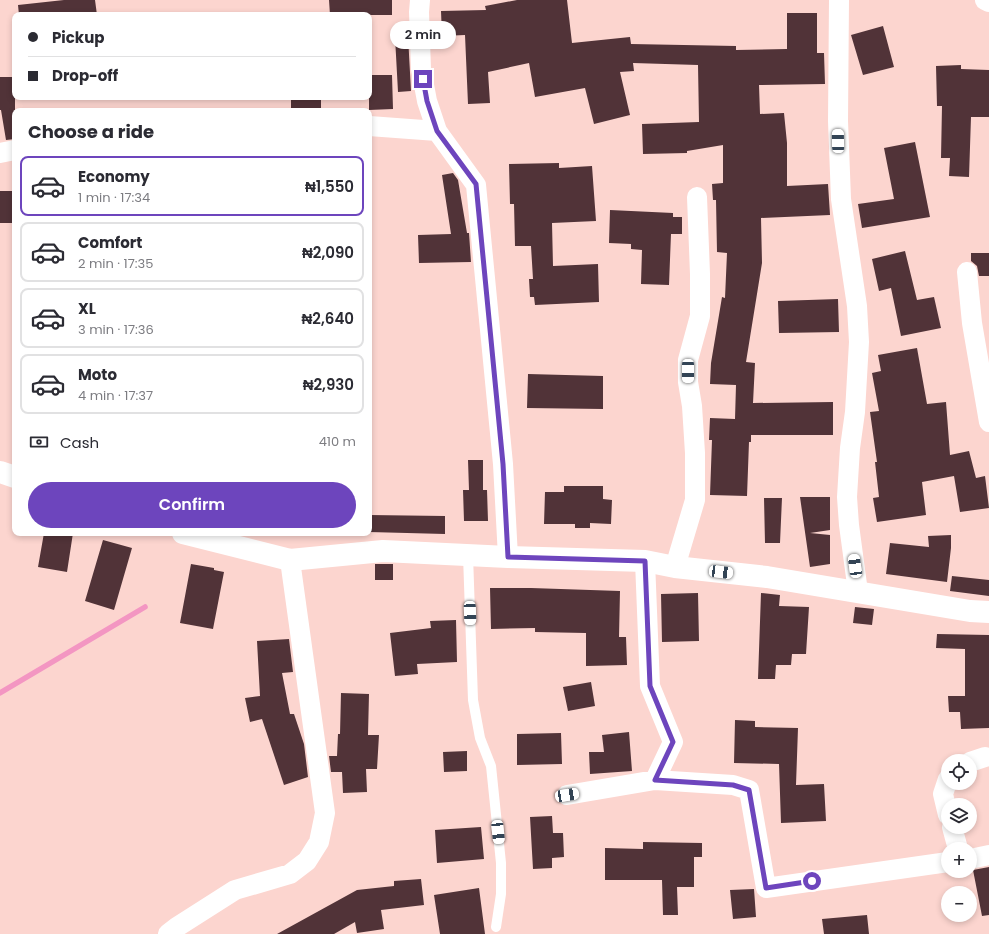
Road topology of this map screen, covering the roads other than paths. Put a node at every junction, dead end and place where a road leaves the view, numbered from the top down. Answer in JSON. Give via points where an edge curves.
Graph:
{"nodes":[{"id":1,"x":420,"y":0,"type":"edge"},
{"id":2,"x":839,"y":0,"type":"edge"},
{"id":3,"x":985,"y":0,"type":"edge"},
{"id":4,"x":989,"y":2,"type":"edge"},
{"id":5,"x":372,"y":126,"type":"edge"},
{"id":6,"x":437,"y":131,"type":"junction"},
{"id":7,"x":12,"y":151,"type":"edge"},
{"id":8,"x":0,"y":153,"type":"edge"},
{"id":9,"x":697,"y":198,"type":"dead end"},
{"id":10,"x":967,"y":272,"type":"dead end"},
{"id":11,"x":989,"y":422,"type":"edge"},
{"id":12,"x":0,"y":472,"type":"edge"},
{"id":13,"x":12,"y":476,"type":"edge"},
{"id":14,"x":195,"y":536,"type":"edge"},
{"id":15,"x":468,"y":555,"type":"junction"},
{"id":16,"x":508,"y":557,"type":"junction"},
{"id":17,"x":290,"y":560,"type":"junction"},
{"id":18,"x":645,"y":561,"type":"junction"},
{"id":19,"x":675,"y":567,"type":"junction"},
{"id":20,"x":858,"y":592,"type":"junction"},
{"id":21,"x":989,"y":612,"type":"edge"},
{"id":22,"x":655,"y":780,"type":"junction"},
{"id":23,"x":567,"y":795,"type":"dead end"},
{"id":24,"x":989,"y":855,"type":"edge"},
{"id":25,"x":977,"y":858,"type":"edge"},
{"id":26,"x":941,"y":863,"type":"edge"},
{"id":27,"x":496,"y":926,"type":"dead end"},
{"id":28,"x":168,"y":934,"type":"edge"}],
"edges":[{"from":1,"to":6,"type":"street","via":[[421,69],[427,101]]},
{"from":2,"to":20,"type":"street","via":[[838,121],[841,199],[857,306],[859,342],[847,497]]},
{"from":3,"to":4,"type":"street"},
{"from":5,"to":6,"type":"street"},
{"from":6,"to":16,"type":"street","via":[[476,184],[503,464]]},
{"from":7,"to":8,"type":"street"},
{"from":9,"to":19,"type":"street","via":[[700,316],[688,360],[695,453],[694,500]]},
{"from":10,"to":11,"type":"street","via":[[972,323]]},
{"from":12,"to":13,"type":"street"},
{"from":14,"to":17,"type":"street"},
{"from":15,"to":16,"type":"street"},
{"from":15,"to":17,"type":"street","via":[[383,551]]},
{"from":15,"to":27,"type":"lane","via":[[473,700],[480,738],[491,766],[501,863],[501,894]]},
{"from":16,"to":18,"type":"street"},
{"from":17,"to":28,"type":"street","via":[[325,813],[319,842],[307,861],[290,874],[235,890]]},
{"from":18,"to":19,"type":"street"},
{"from":18,"to":22,"type":"street","via":[[650,686],[673,742]]},
{"from":19,"to":20,"type":"street","via":[[767,577]]},
{"from":20,"to":21,"type":"street"},
{"from":22,"to":23,"type":"street"},
{"from":22,"to":26,"type":"street","via":[[733,785],[749,790],[766,888]]},
{"from":24,"to":25,"type":"street"}]}
